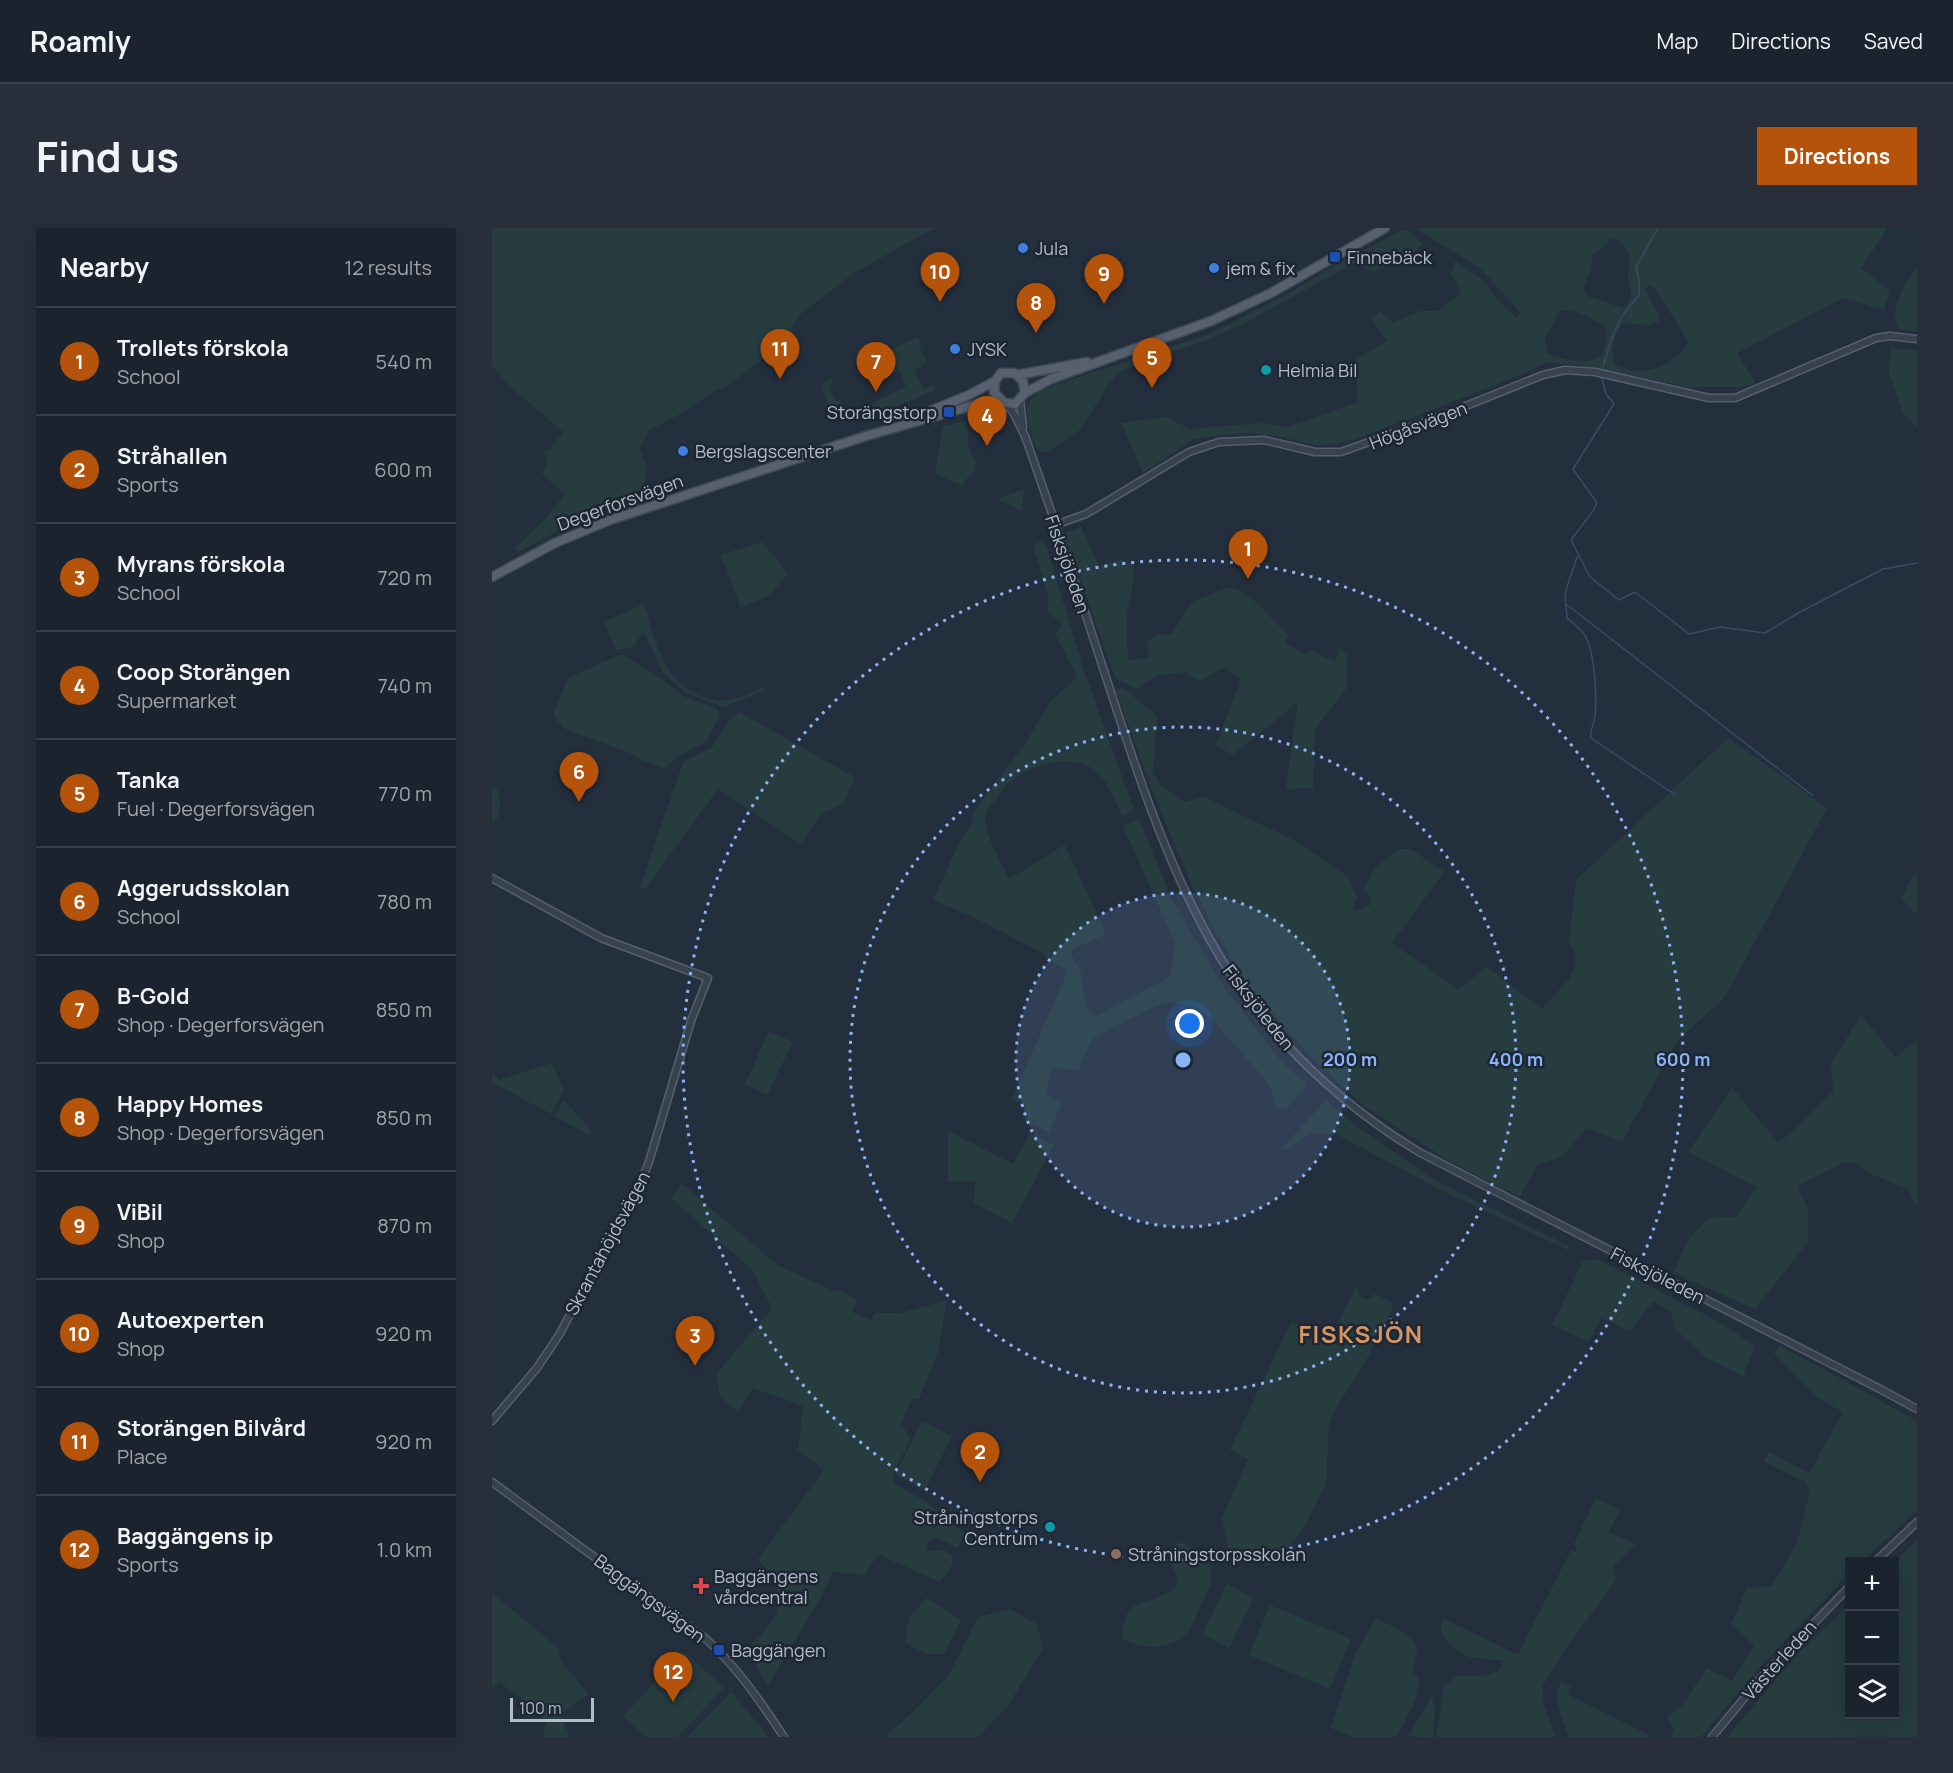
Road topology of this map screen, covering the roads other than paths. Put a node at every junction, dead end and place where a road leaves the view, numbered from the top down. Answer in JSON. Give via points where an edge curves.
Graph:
{"nodes":[{"id":1,"x":1385,"y":228,"type":"edge"},
{"id":2,"x":1917,"y":339,"type":"edge"},
{"id":3,"x":1113,"y":356,"type":"junction"},
{"id":4,"x":1017,"y":375,"type":"junction"},
{"id":5,"x":995,"y":381,"type":"junction"},
{"id":6,"x":1023,"y":397,"type":"junction"},
{"id":7,"x":1004,"y":402,"type":"junction"},
{"id":8,"x":866,"y":436,"type":"junction"},
{"id":9,"x":1025,"y":436,"type":"junction"},
{"id":10,"x":1055,"y":525,"type":"junction"},
{"id":11,"x":492,"y":577,"type":"edge"},
{"id":12,"x":492,"y":878,"type":"edge"},
{"id":13,"x":1917,"y":1409,"type":"edge"},
{"id":14,"x":492,"y":1421,"type":"edge"},
{"id":15,"x":492,"y":1482,"type":"edge"},
{"id":16,"x":1917,"y":1522,"type":"edge"},
{"id":17,"x":1880,"y":1557,"type":"edge"},
{"id":18,"x":1845,"y":1591,"type":"edge"},
{"id":19,"x":784,"y":1737,"type":"edge"},
{"id":20,"x":1712,"y":1737,"type":"edge"}],
"edges":[{"from":1,"to":3,"type":"main road","via":[[1243,307]]},
{"from":2,"to":10,"type":"street","name":"Högåsvägen","via":[[1876,338],[1745,395],[1717,399],[1574,369],[1553,372],[1341,452],[1315,452],[1255,440],[1219,442],[1189,452],[1086,514]]},
{"from":3,"to":4,"type":"main road"},
{"from":3,"to":6,"type":"main road","via":[[1051,380]]},
{"from":4,"to":5,"type":"main road","via":[[1001,373]]},
{"from":4,"to":6,"type":"main road","via":[[1023,381]]},
{"from":5,"to":7,"type":"main road","via":[[994,392]]},
{"from":5,"to":8,"type":"main road","name":"Degerforsvägen"},
{"from":6,"to":7,"type":"main road","via":[[1015,404]]},
{"from":6,"to":9,"type":"street","name":"Fisksjöleden"},
{"from":7,"to":8,"type":"main road","name":"Degerforsvägen","via":[[971,406]]},
{"from":7,"to":9,"type":"street","name":"Fisksjöleden"},
{"from":8,"to":11,"type":"main road","name":"Degerforsvägen","via":[[610,520],[555,543]]},
{"from":9,"to":10,"type":"street","name":"Fisksjöleden"},
{"from":10,"to":13,"type":"street","name":"Fisksjöleden","via":[[1144,790],[1172,861],[1221,958],[1285,1043],[1356,1108],[1419,1152]]},
{"from":12,"to":14,"type":"street","name":"Skrantahöjdsvägen","via":[[601,938],[708,978],[638,1189],[559,1335]]},
{"from":15,"to":19,"type":"street","name":"Baggängsvägen","via":[[706,1639],[736,1668]]},
{"from":16,"to":17,"type":"street"},
{"from":18,"to":20,"type":"street","name":"Västerleden","via":[[1767,1672]]}]}
